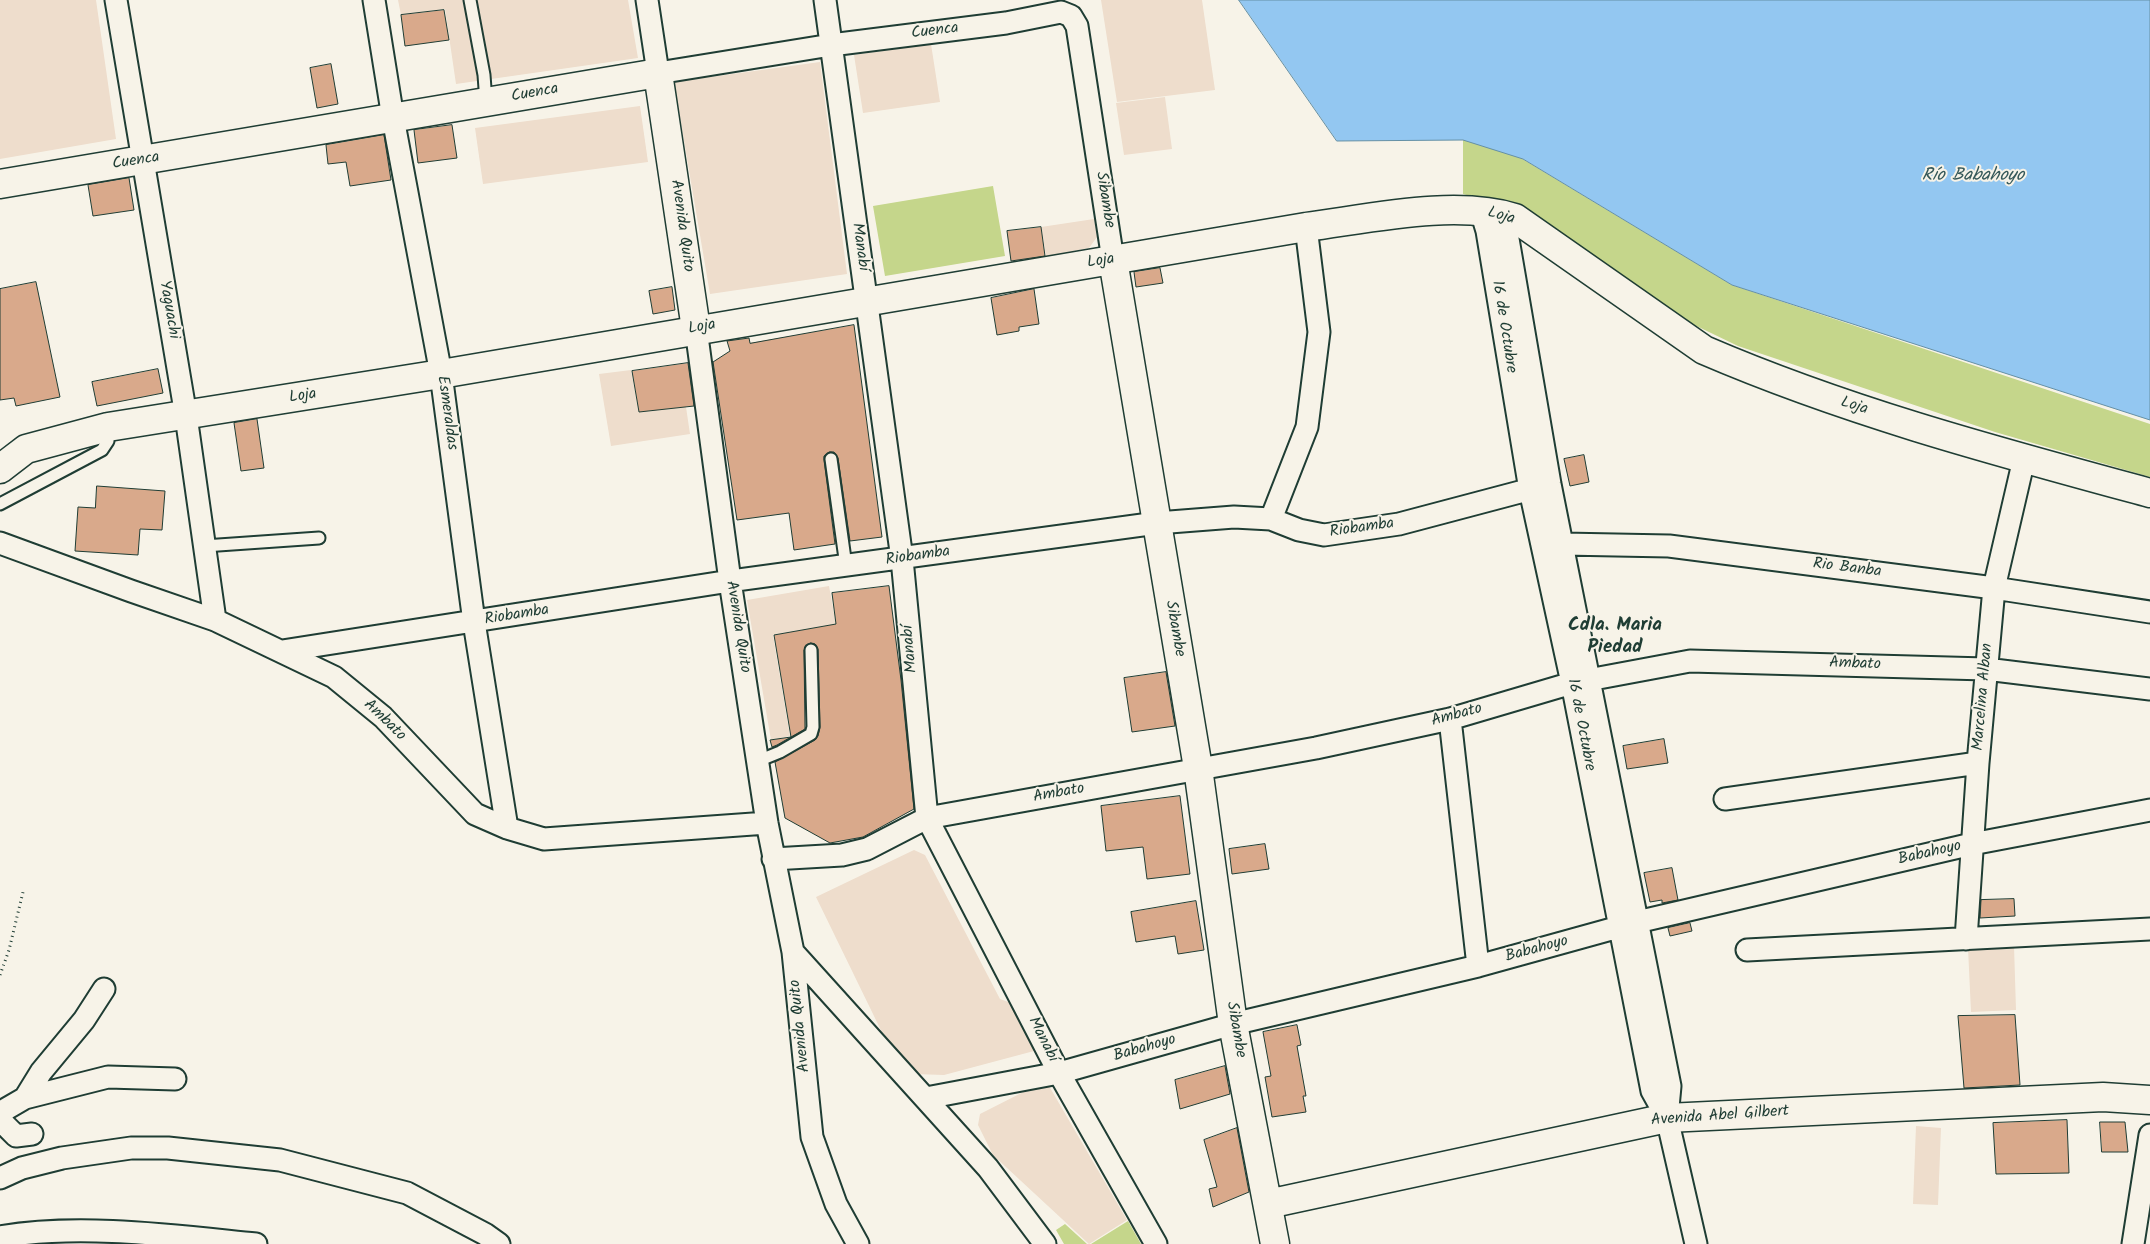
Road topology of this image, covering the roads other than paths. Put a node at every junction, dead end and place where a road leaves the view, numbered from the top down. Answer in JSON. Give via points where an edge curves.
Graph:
{"nodes":[{"id":1,"x":116,"y":0,"type":"edge"},
{"id":2,"x":374,"y":0,"type":"edge"},
{"id":3,"x":470,"y":0,"type":"edge"},
{"id":4,"x":647,"y":0,"type":"edge"},
{"id":5,"x":825,"y":0,"type":"edge"},
{"id":6,"x":1070,"y":16,"type":"joint"},
{"id":7,"x":831,"y":45,"type":"junction"},
{"id":8,"x":658,"y":73,"type":"junction"},
{"id":9,"x":486,"y":102,"type":"junction"},
{"id":10,"x":393,"y":118,"type":"junction"},
{"id":11,"x":142,"y":161,"type":"junction"},
{"id":12,"x":0,"y":184,"type":"edge"},
{"id":13,"x":1491,"y":212,"type":"junction"},
{"id":14,"x":1306,"y":227,"type":"junction"},
{"id":15,"x":1113,"y":260,"type":"junction"},
{"id":16,"x":867,"y":300,"type":"junction"},
{"id":17,"x":696,"y":329,"type":"junction"},
{"id":18,"x":441,"y":374,"type":"junction"},
{"id":19,"x":186,"y":416,"type":"junction"},
{"id":20,"x":108,"y":428,"type":"junction"},
{"id":21,"x":13,"y":450,"type":"edge"},
{"id":22,"x":831,"y":459,"type":"dead end"},
{"id":23,"x":2024,"y":459,"type":"junction"},
{"id":24,"x":0,"y":469,"type":"edge"},
{"id":25,"x":1540,"y":487,"type":"junction"},
{"id":26,"x":2150,"y":493,"type":"edge"},
{"id":27,"x":0,"y":504,"type":"edge"},
{"id":28,"x":1270,"y":519,"type":"junction"},
{"id":29,"x":1156,"y":523,"type":"junction"},
{"id":30,"x":319,"y":538,"type":"dead end"},
{"id":31,"x":0,"y":543,"type":"edge"},
{"id":32,"x":204,"y":546,"type":"junction"},
{"id":33,"x":1553,"y":546,"type":"junction"},
{"id":34,"x":902,"y":559,"type":"junction"},
{"id":35,"x":846,"y":566,"type":"junction"},
{"id":36,"x":730,"y":581,"type":"junction"},
{"id":37,"x":1994,"y":588,"type":"junction"},
{"id":38,"x":2150,"y":612,"type":"edge"},
{"id":39,"x":215,"y":620,"type":"junction"},
{"id":40,"x":474,"y":622,"type":"junction"},
{"id":41,"x":811,"y":650,"type":"dead end"},
{"id":42,"x":282,"y":651,"type":"junction"},
{"id":43,"x":1986,"y":669,"type":"junction"},
{"id":44,"x":1581,"y":681,"type":"junction"},
{"id":45,"x":2150,"y":689,"type":"edge"},
{"id":46,"x":1450,"y":719,"type":"junction"},
{"id":47,"x":758,"y":761,"type":"junction"},
{"id":48,"x":1978,"y":763,"type":"junction"},
{"id":49,"x":1198,"y":768,"type":"junction"},
{"id":50,"x":1725,"y":799,"type":"dead end"},
{"id":51,"x":2150,"y":810,"type":"edge"},
{"id":52,"x":927,"y":818,"type":"junction"},
{"id":53,"x":767,"y":823,"type":"junction"},
{"id":54,"x":507,"y":828,"type":"junction"},
{"id":55,"x":1972,"y":844,"type":"junction"},
{"id":56,"x":774,"y":859,"type":"junction"},
{"id":57,"x":1629,"y":925,"type":"junction"},
{"id":58,"x":2150,"y":929,"type":"edge"},
{"id":59,"x":1966,"y":939,"type":"junction"},
{"id":60,"x":1747,"y":950,"type":"dead end"},
{"id":61,"x":794,"y":952,"type":"junction"},
{"id":62,"x":1478,"y":966,"type":"junction"},
{"id":63,"x":104,"y":989,"type":"dead end"},
{"id":64,"x":1233,"y":1024,"type":"junction"},
{"id":65,"x":1059,"y":1073,"type":"junction"},
{"id":66,"x":175,"y":1079,"type":"dead end"},
{"id":67,"x":25,"y":1098,"type":"junction"},
{"id":68,"x":926,"y":1098,"type":"junction"},
{"id":69,"x":2150,"y":1100,"type":"edge"},
{"id":70,"x":1667,"y":1118,"type":"junction"},
{"id":71,"x":32,"y":1134,"type":"dead end"},
{"id":72,"x":2150,"y":1135,"type":"edge"},
{"id":73,"x":2148,"y":1173,"type":"edge"},
{"id":74,"x":0,"y":1178,"type":"edge"},
{"id":75,"x":1268,"y":1204,"type":"junction"},
{"id":76,"x":0,"y":1236,"type":"edge"},
{"id":77,"x":256,"y":1244,"type":"edge"},
{"id":78,"x":499,"y":1244,"type":"edge"},
{"id":79,"x":858,"y":1244,"type":"edge"},
{"id":80,"x":1045,"y":1244,"type":"edge"},
{"id":81,"x":1156,"y":1244,"type":"edge"},
{"id":82,"x":1275,"y":1244,"type":"edge"},
{"id":83,"x":1696,"y":1244,"type":"edge"},
{"id":84,"x":2133,"y":1244,"type":"edge"}],
"edges":[{"from":1,"to":11,"type":"street","name":"Yaguachi"},
{"from":2,"to":10,"type":"street","name":"Esmeraldas"},
{"from":3,"to":9,"type":"lane"},
{"from":4,"to":8,"type":"street","name":"Avenida Quito"},
{"from":5,"to":7,"type":"street","name":"Manabí"},
{"from":6,"to":7,"type":"street","name":"Cuenca","via":[[1061,12]]},
{"from":6,"to":15,"type":"street","name":"Sibambe","via":[[1077,26]]},
{"from":7,"to":8,"type":"street","name":"Cuenca"},
{"from":7,"to":16,"type":"street","name":"Manabí"},
{"from":8,"to":9,"type":"street","name":"Cuenca"},
{"from":8,"to":17,"type":"street","name":"Avenida Quito"},
{"from":9,"to":10,"type":"street","name":"Cuenca"},
{"from":10,"to":11,"type":"street","name":"Cuenca"},
{"from":10,"to":18,"type":"street","name":"Esmeraldas"},
{"from":11,"to":12,"type":"street","name":"Cuenca"},
{"from":11,"to":19,"type":"street","name":"Yaguachi"},
{"from":13,"to":14,"type":"street","name":"Loja","via":[[1447,209]]},
{"from":13,"to":23,"type":"street","name":"Loja","via":[[1515,218],[1704,350],[1822,397]]},
{"from":13,"to":25,"type":"street","name":"16 de Octubre","via":[[1507,233]]},
{"from":14,"to":15,"type":"street","name":"Loja"},
{"from":14,"to":28,"type":"street","via":[[1319,332],[1307,427]]},
{"from":15,"to":16,"type":"street","name":"Loja"},
{"from":15,"to":29,"type":"street","name":"Sibambe"},
{"from":16,"to":17,"type":"street","name":"Loja"},
{"from":16,"to":34,"type":"street","name":"Manabí"},
{"from":17,"to":18,"type":"street","name":"Loja"},
{"from":17,"to":36,"type":"street","name":"Avenida Quito"},
{"from":18,"to":19,"type":"street","name":"Loja"},
{"from":18,"to":40,"type":"street","name":"Esmeraldas"},
{"from":19,"to":20,"type":"street","name":"Loja"},
{"from":19,"to":32,"type":"street","name":"Yaguachi"},
{"from":20,"to":21,"type":"street","name":"Loja"},
{"from":20,"to":27,"type":"lane","via":[[108,442],[102,450]]},
{"from":21,"to":24,"type":"street"},
{"from":22,"to":35,"type":"lane"},
{"from":23,"to":26,"type":"street","name":"Loja"},
{"from":23,"to":37,"type":"street","name":"Marcelina Alban"},
{"from":25,"to":28,"type":"street","name":"Riobamba","via":[[1399,524],[1324,535]]},
{"from":25,"to":33,"type":"street","name":"16 de Octubre"},
{"from":28,"to":29,"type":"street","name":"Riobamba","via":[[1234,517]]},
{"from":29,"to":34,"type":"street","name":"Riobamba"},
{"from":29,"to":49,"type":"street","name":"Sibambe"},
{"from":30,"to":32,"type":"lane"},
{"from":31,"to":39,"type":"street","name":"Ambato"},
{"from":32,"to":39,"type":"street","name":"Yaguachi"},
{"from":33,"to":37,"type":"street","name":"Rio Banba","via":[[1669,546]]},
{"from":33,"to":44,"type":"street","name":"16 de Octubre"},
{"from":34,"to":35,"type":"street","name":"Riobamba"},
{"from":34,"to":52,"type":"street","name":"Manabí"},
{"from":35,"to":36,"type":"street","name":"Riobamba"},
{"from":36,"to":40,"type":"street","name":"Riobamba"},
{"from":36,"to":47,"type":"street","name":"Avenida Quito"},
{"from":37,"to":38,"type":"street","name":"Rio Banba"},
{"from":37,"to":43,"type":"street","name":"Marcelina Alban"},
{"from":39,"to":42,"type":"street","name":"Ambato"},
{"from":40,"to":42,"type":"street","name":"Riobamba"},
{"from":40,"to":54,"type":"street","name":"Esmeraldas"},
{"from":41,"to":47,"type":"lane","via":[[811,734]]},
{"from":42,"to":54,"type":"street","name":"Ambato","via":[[334,677],[384,717],[475,814]]},
{"from":43,"to":44,"type":"street","name":"Ambato","via":[[1690,661]]},
{"from":43,"to":45,"type":"street","name":"Ambato"},
{"from":43,"to":48,"type":"street","name":"Marcelina Alban"},
{"from":44,"to":46,"type":"street","name":"Ambato"},
{"from":44,"to":57,"type":"street","name":"16 de Octubre"},
{"from":46,"to":49,"type":"street","name":"Ambato","via":[[1316,748]]},
{"from":46,"to":62,"type":"street"},
{"from":47,"to":53,"type":"street","name":"Avenida Quito"},
{"from":48,"to":50,"type":"street"},
{"from":48,"to":55,"type":"street","name":"Marcelina Alban"},
{"from":49,"to":52,"type":"street","name":"Ambato"},
{"from":49,"to":64,"type":"street","name":"Sibambe"},
{"from":51,"to":55,"type":"street","name":"Babahoyo"},
{"from":52,"to":56,"type":"street","name":"Ambato","via":[[867,849],[842,855]]},
{"from":52,"to":65,"type":"street","name":"Manabí"},
{"from":53,"to":54,"type":"street","name":"Ambato","via":[[544,839]]},
{"from":53,"to":56,"type":"street","name":"Avenida Quito"},
{"from":55,"to":57,"type":"street","name":"Babahoyo"},
{"from":55,"to":59,"type":"street","name":"Marcelina Alban"},
{"from":56,"to":61,"type":"street","name":"Avenida Quito"},
{"from":57,"to":62,"type":"street","name":"Babahoyo"},
{"from":57,"to":70,"type":"street","name":"16 de Octubre","via":[[1670,1086]]},
{"from":58,"to":59,"type":"street"},
{"from":59,"to":60,"type":"street"},
{"from":61,"to":68,"type":"street"},
{"from":61,"to":79,"type":"street","name":"Avenida Quito","via":[[812,1137],[836,1204]]},
{"from":62,"to":64,"type":"street","name":"Babahoyo"},
{"from":63,"to":67,"type":"street"},
{"from":64,"to":65,"type":"street","name":"Babahoyo"},
{"from":64,"to":75,"type":"street","name":"Sibambe"},
{"from":65,"to":68,"type":"street","name":"Babahoyo"},
{"from":65,"to":81,"type":"street","name":"Manabí"},
{"from":66,"to":67,"type":"street","via":[[108,1078]]},
{"from":67,"to":71,"type":"street","via":[[1,1112],[3,1123],[16,1136]]},
{"from":68,"to":80,"type":"street","via":[[988,1168]]},
{"from":69,"to":70,"type":"street","name":"Avenida Abel Gilbert","via":[[2103,1097]]},
{"from":70,"to":75,"type":"street","name":"Avenida Abel Gilbert"},
{"from":70,"to":83,"type":"street","name":"16 de Octubre"},
{"from":72,"to":73,"type":"street"},
{"from":73,"to":84,"type":"street"},
{"from":74,"to":78,"type":"street","via":[[22,1168],[62,1158],[131,1148],[168,1148],[280,1160],[407,1193]]},
{"from":75,"to":82,"type":"street","name":"Sibambe"},
{"from":76,"to":77,"type":"street","via":[[34,1231],[94,1232]]}]}
